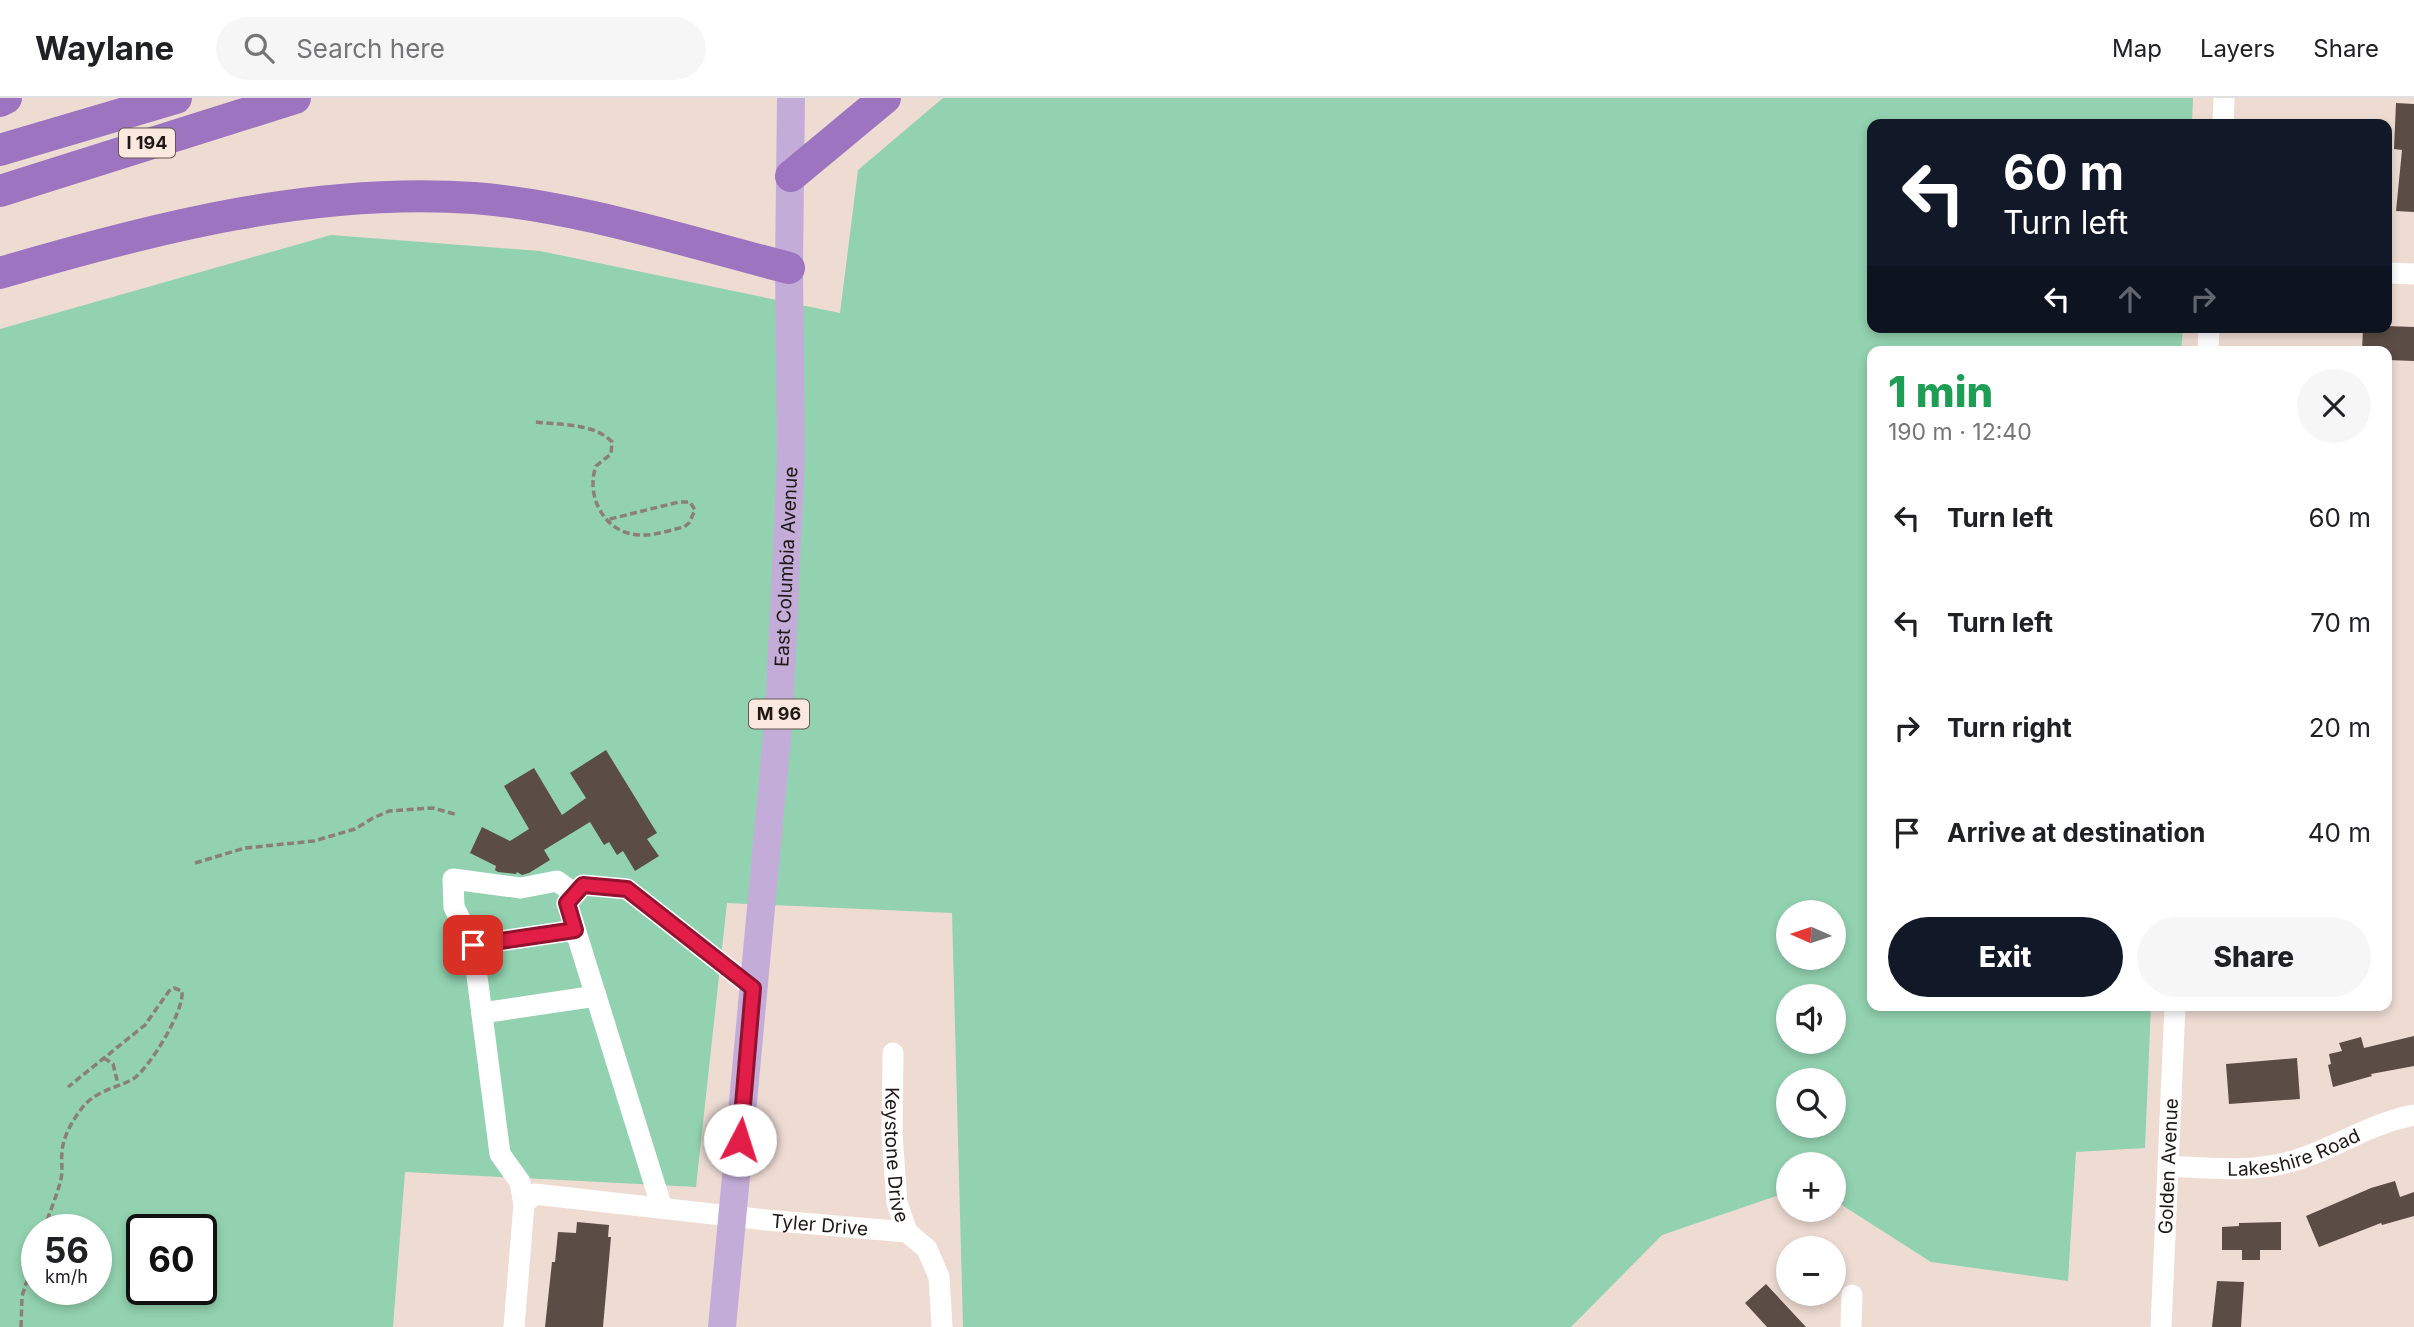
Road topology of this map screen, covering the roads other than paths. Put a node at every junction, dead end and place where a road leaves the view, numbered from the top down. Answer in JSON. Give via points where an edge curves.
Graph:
{"nodes":[{"id":1,"x":6,"y":98,"type":"edge"},
{"id":2,"x":176,"y":98,"type":"edge"},
{"id":3,"x":295,"y":98,"type":"edge"},
{"id":4,"x":791,"y":98,"type":"edge"},
{"id":5,"x":885,"y":98,"type":"edge"},
{"id":6,"x":2224,"y":98,"type":"edge"},
{"id":7,"x":0,"y":101,"type":"edge"},
{"id":8,"x":2222,"y":119,"type":"edge"},
{"id":9,"x":0,"y":150,"type":"edge"},
{"id":10,"x":791,"y":176,"type":"junction"},
{"id":11,"x":0,"y":191,"type":"edge"},
{"id":12,"x":789,"y":268,"type":"junction"},
{"id":13,"x":0,"y":273,"type":"edge"},
{"id":14,"x":2392,"y":273,"type":"edge"},
{"id":15,"x":2414,"y":274,"type":"edge"},
{"id":16,"x":575,"y":894,"type":"junction"},
{"id":17,"x":575,"y":930,"type":"junction"},
{"id":18,"x":473,"y":945,"type":"junction"},
{"id":19,"x":753,"y":988,"type":"junction"},
{"id":20,"x":596,"y":996,"type":"junction"},
{"id":21,"x":2175,"y":1011,"type":"edge"},
{"id":22,"x":482,"y":1013,"type":"junction"},
{"id":23,"x":893,"y":1053,"type":"dead end"},
{"id":24,"x":2414,"y":1115,"type":"edge"},
{"id":25,"x":2168,"y":1166,"type":"junction"},
{"id":26,"x":524,"y":1203,"type":"junction"},
{"id":27,"x":662,"y":1208,"type":"junction"},
{"id":28,"x":733,"y":1215,"type":"junction"},
{"id":29,"x":907,"y":1232,"type":"junction"},
{"id":30,"x":1852,"y":1295,"type":"dead end"},
{"id":31,"x":514,"y":1327,"type":"edge"},
{"id":32,"x":722,"y":1327,"type":"edge"},
{"id":33,"x":942,"y":1327,"type":"edge"},
{"id":34,"x":1851,"y":1327,"type":"edge"},
{"id":35,"x":2161,"y":1327,"type":"edge"}],
"edges":[{"from":1,"to":7,"type":"highway"},
{"from":2,"to":9,"type":"highway","number":"I 194"},
{"from":3,"to":11,"type":"highway","number":"I 194"},
{"from":4,"to":10,"type":"main road","name":"East Columbia Avenue","number":"M 96"},
{"from":5,"to":10,"type":"highway"},
{"from":6,"to":8,"type":"street"},
{"from":10,"to":12,"type":"main road","name":"East Columbia Avenue","number":"M 96"},
{"from":12,"to":13,"type":"highway","via":[[565,211],[474,198],[384,196],[231,215],[99,244]]},
{"from":12,"to":19,"type":"main road","name":"East Columbia Avenue","number":"M 96","via":[[791,459],[779,715]]},
{"from":14,"to":15,"type":"street"},
{"from":16,"to":17,"type":"street","via":[[567,903]]},
{"from":16,"to":18,"type":"street","via":[[557,881],[521,888],[453,879],[454,907]]},
{"from":16,"to":19,"type":"street","via":[[583,885],[627,889]]},
{"from":17,"to":18,"type":"street"},
{"from":17,"to":20,"type":"street"},
{"from":18,"to":22,"type":"street"},
{"from":19,"to":28,"type":"main road","name":"East Columbia Avenue","number":"M 96"},
{"from":20,"to":22,"type":"street"},
{"from":20,"to":27,"type":"street"},
{"from":21,"to":25,"type":"street","name":"Golden Avenue"},
{"from":22,"to":26,"type":"street","via":[[500,1154],[520,1182]]},
{"from":23,"to":29,"type":"street","name":"Keystone Drive","via":[[897,1203]]},
{"from":24,"to":25,"type":"street","name":"Lakeshire Road","via":[[2378,1124],[2282,1164],[2238,1169]]},
{"from":25,"to":35,"type":"street","name":"Golden Avenue"},
{"from":26,"to":27,"type":"street","name":"Tyler Drive","via":[[534,1194]]},
{"from":26,"to":31,"type":"street"},
{"from":27,"to":28,"type":"street","name":"Tyler Drive"},
{"from":28,"to":29,"type":"street","name":"Tyler Drive"},
{"from":28,"to":32,"type":"main road","name":"East Columbia Avenue","number":"M 96"},
{"from":29,"to":33,"type":"street","name":"Keystone Drive","via":[[927,1249],[939,1277]]},
{"from":30,"to":34,"type":"street"}]}
